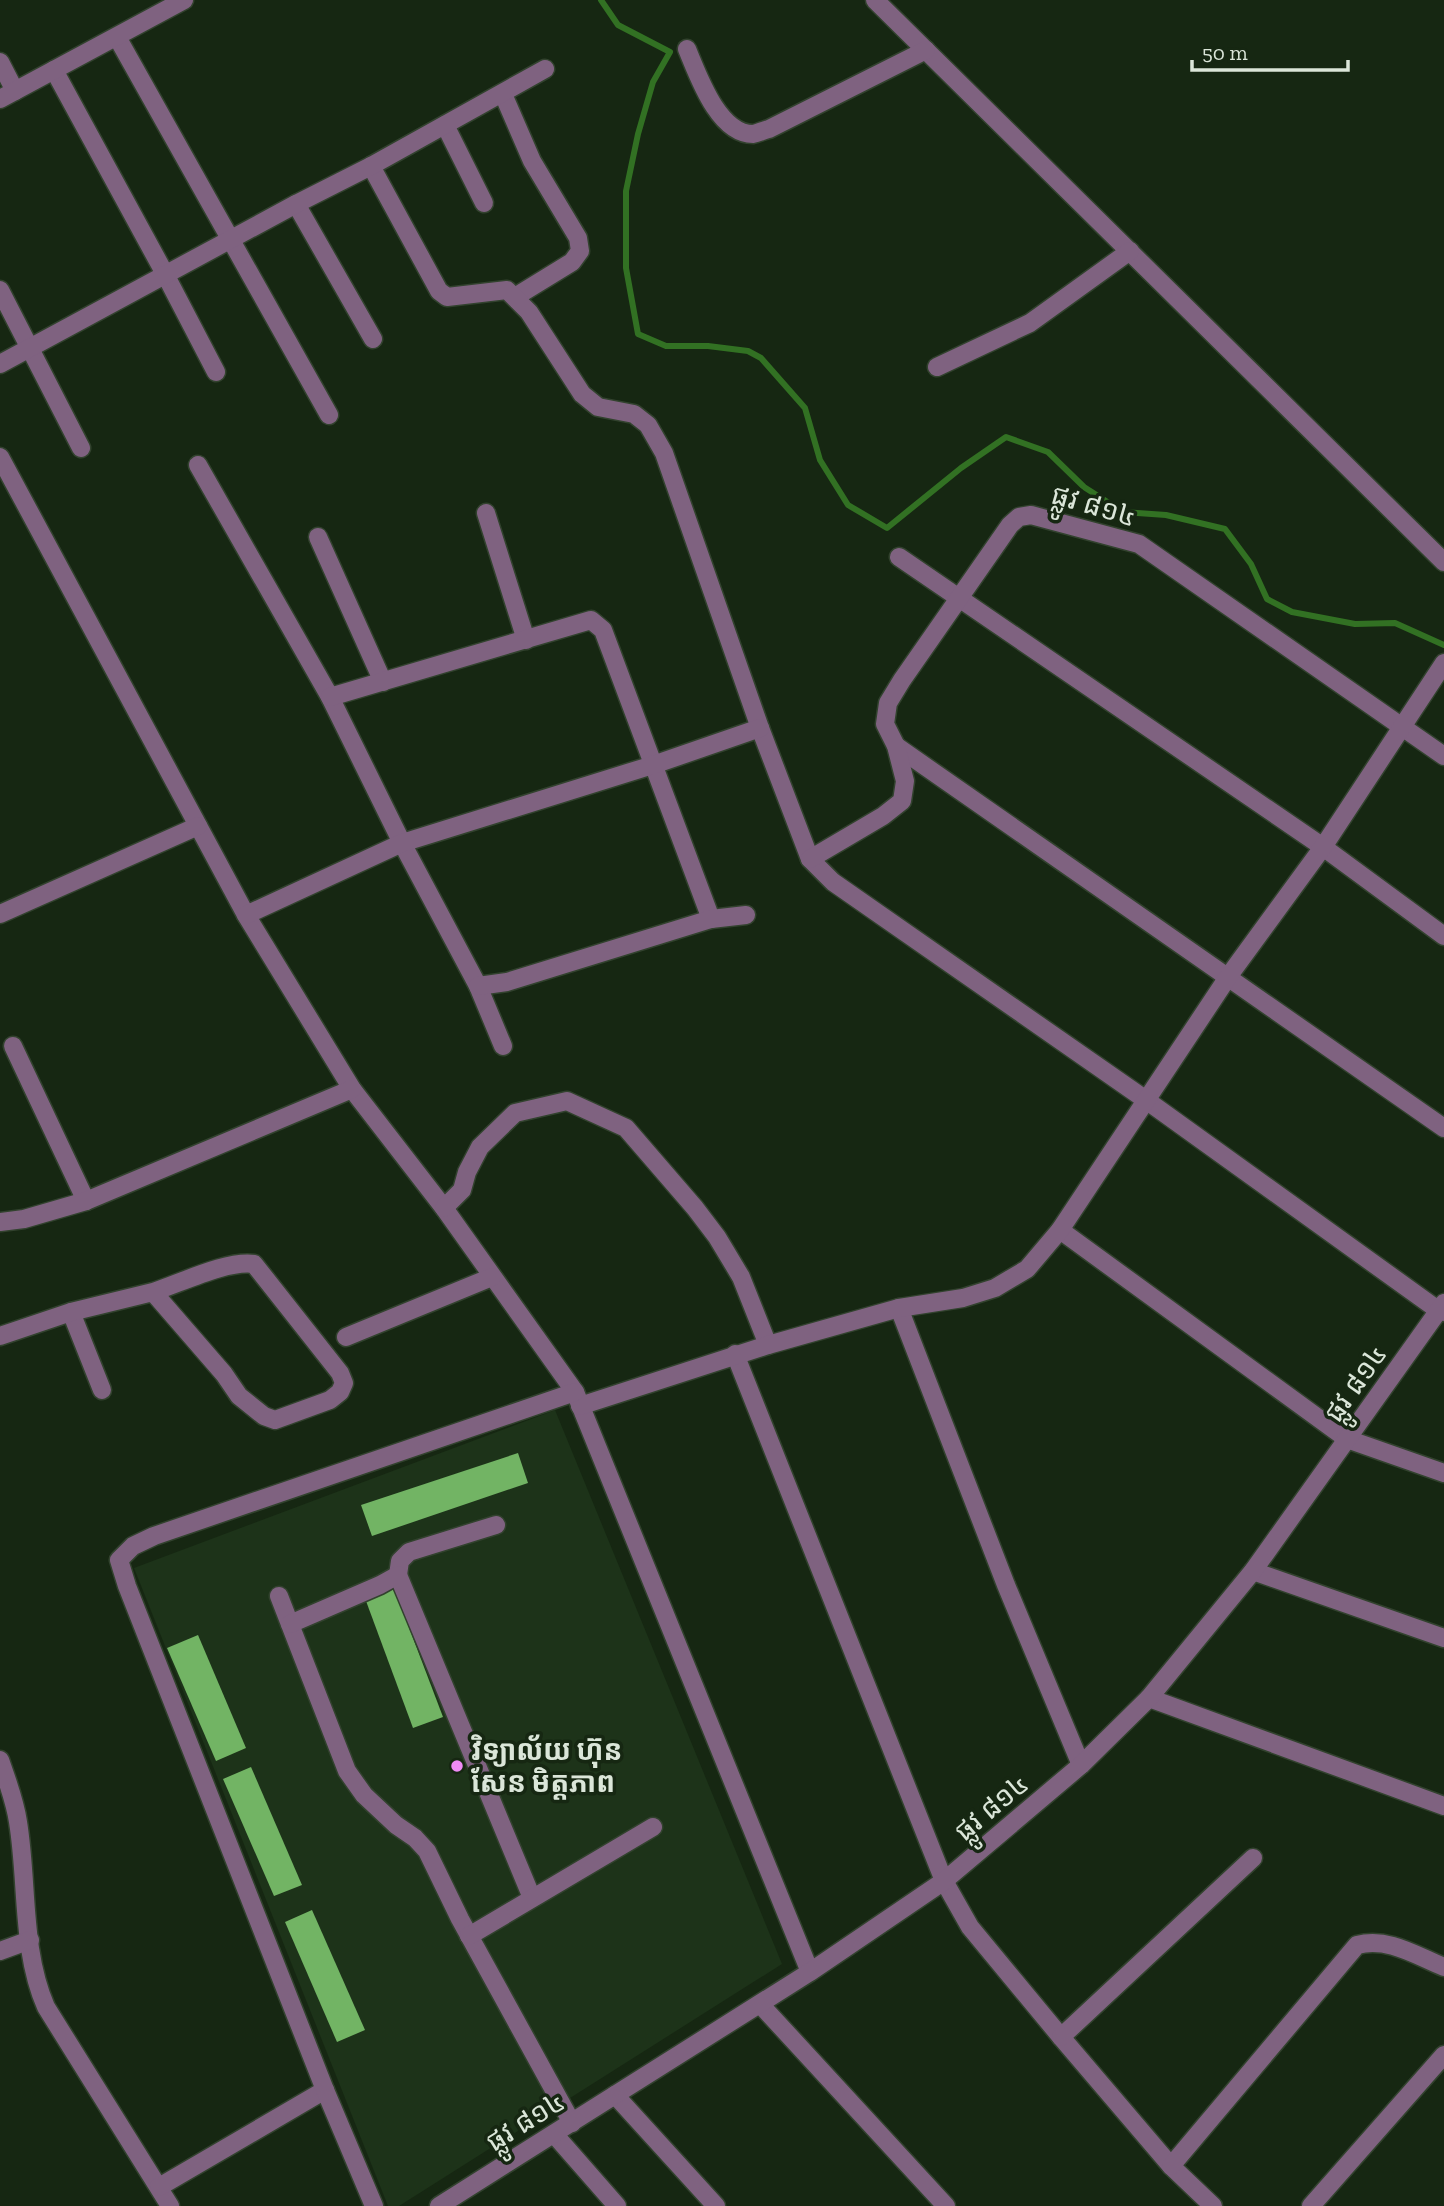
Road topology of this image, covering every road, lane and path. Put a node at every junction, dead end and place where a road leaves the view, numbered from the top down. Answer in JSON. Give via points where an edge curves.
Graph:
{"nodes":[{"id":1,"x":184,"y":0,"type":"edge"},
{"id":2,"x":875,"y":0,"type":"edge"},
{"id":3,"x":117,"y":37,"type":"junction"},
{"id":4,"x":687,"y":49,"type":"dead end"},
{"id":5,"x":926,"y":50,"type":"junction"},
{"id":6,"x":0,"y":62,"type":"edge"},
{"id":7,"x":545,"y":69,"type":"dead end"},
{"id":8,"x":54,"y":70,"type":"junction"},
{"id":9,"x":503,"y":94,"type":"junction"},
{"id":10,"x":8,"y":95,"type":"edge"},
{"id":11,"x":444,"y":125,"type":"junction"},
{"id":12,"x":371,"y":166,"type":"junction"},
{"id":13,"x":296,"y":204,"type":"junction"},
{"id":14,"x":484,"y":204,"type":"dead end"},
{"id":15,"x":231,"y":239,"type":"junction"},
{"id":16,"x":1130,"y":251,"type":"junction"},
{"id":17,"x":165,"y":274,"type":"junction"},
{"id":18,"x":0,"y":290,"type":"edge"},
{"id":19,"x":514,"y":296,"type":"junction"},
{"id":20,"x":373,"y":339,"type":"dead end"},
{"id":21,"x":30,"y":347,"type":"junction"},
{"id":22,"x":0,"y":364,"type":"edge"},
{"id":23,"x":937,"y":367,"type":"dead end"},
{"id":24,"x":216,"y":372,"type":"dead end"},
{"id":25,"x":329,"y":415,"type":"dead end"},
{"id":26,"x":80,"y":448,"type":"dead end"},
{"id":27,"x":0,"y":457,"type":"edge"},
{"id":28,"x":198,"y":465,"type":"dead end"},
{"id":29,"x":486,"y":513,"type":"dead end"},
{"id":30,"x":318,"y":537,"type":"dead end"},
{"id":31,"x":899,"y":557,"type":"dead end"},
{"id":32,"x":1444,"y":562,"type":"edge"},
{"id":33,"x":960,"y":599,"type":"junction"},
{"id":34,"x":526,"y":640,"type":"junction"},
{"id":35,"x":1444,"y":663,"type":"edge"},
{"id":36,"x":383,"y":682,"type":"junction"},
{"id":37,"x":330,"y":697,"type":"junction"},
{"id":38,"x":1403,"y":727,"type":"junction"},
{"id":39,"x":760,"y":728,"type":"junction"},
{"id":40,"x":896,"y":746,"type":"junction"},
{"id":41,"x":1444,"y":756,"type":"edge"},
{"id":42,"x":653,"y":765,"type":"junction"},
{"id":43,"x":198,"y":826,"type":"junction"},
{"id":44,"x":402,"y":843,"type":"junction"},
{"id":45,"x":1322,"y":847,"type":"junction"},
{"id":46,"x":810,"y":859,"type":"junction"},
{"id":47,"x":0,"y":914,"type":"edge"},
{"id":48,"x":246,"y":915,"type":"junction"},
{"id":49,"x":746,"y":915,"type":"dead end"},
{"id":50,"x":710,"y":919,"type":"junction"},
{"id":51,"x":1444,"y":936,"type":"edge"},
{"id":52,"x":1228,"y":977,"type":"junction"},
{"id":53,"x":478,"y":986,"type":"junction"},
{"id":54,"x":13,"y":1046,"type":"dead end"},
{"id":55,"x":503,"y":1046,"type":"dead end"},
{"id":56,"x":352,"y":1089,"type":"junction"},
{"id":57,"x":1146,"y":1100,"type":"junction"},
{"id":58,"x":1444,"y":1128,"type":"edge"},
{"id":59,"x":86,"y":1201,"type":"junction"},
{"id":60,"x":444,"y":1208,"type":"junction"},
{"id":61,"x":0,"y":1222,"type":"edge"},
{"id":62,"x":1060,"y":1230,"type":"junction"},
{"id":63,"x":492,"y":1277,"type":"junction"},
{"id":64,"x":153,"y":1292,"type":"junction"},
{"id":65,"x":899,"y":1308,"type":"junction"},
{"id":66,"x":1442,"y":1308,"type":"edge"},
{"id":67,"x":71,"y":1312,"type":"junction"},
{"id":68,"x":0,"y":1336,"type":"edge"},
{"id":69,"x":346,"y":1337,"type":"dead end"},
{"id":70,"x":768,"y":1345,"type":"junction"},
{"id":71,"x":736,"y":1354,"type":"junction"},
{"id":72,"x":102,"y":1390,"type":"dead end"},
{"id":73,"x":577,"y":1399,"type":"junction"},
{"id":74,"x":1347,"y":1439,"type":"junction"},
{"id":75,"x":1444,"y":1473,"type":"edge"},
{"id":76,"x":496,"y":1525,"type":"dead end"},
{"id":77,"x":1253,"y":1571,"type":"junction"},
{"id":78,"x":398,"y":1575,"type":"junction"},
{"id":79,"x":279,"y":1596,"type":"dead end"},
{"id":80,"x":289,"y":1624,"type":"junction"},
{"id":81,"x":1444,"y":1638,"type":"edge"},
{"id":82,"x":1149,"y":1698,"type":"junction"},
{"id":83,"x":0,"y":1760,"type":"edge"},
{"id":84,"x":1081,"y":1765,"type":"junction"},
{"id":85,"x":1444,"y":1805,"type":"edge"},
{"id":86,"x":653,"y":1827,"type":"dead end"},
{"id":87,"x":1253,"y":1858,"type":"dead end"},
{"id":88,"x":944,"y":1881,"type":"junction"},
{"id":89,"x":532,"y":1898,"type":"junction"},
{"id":90,"x":469,"y":1936,"type":"junction"},
{"id":91,"x":30,"y":1940,"type":"junction"},
{"id":92,"x":0,"y":1951,"type":"edge"},
{"id":93,"x":1444,"y":1967,"type":"edge"},
{"id":94,"x":810,"y":1972,"type":"junction"},
{"id":95,"x":760,"y":2004,"type":"junction"},
{"id":96,"x":1061,"y":2037,"type":"junction"},
{"id":97,"x":1444,"y":2055,"type":"edge"},
{"id":98,"x":325,"y":2090,"type":"junction"},
{"id":99,"x":615,"y":2095,"type":"junction"},
{"id":100,"x":572,"y":2123,"type":"junction"},
{"id":101,"x":554,"y":2134,"type":"junction"},
{"id":102,"x":1171,"y":2166,"type":"junction"},
{"id":103,"x":159,"y":2187,"type":"junction"},
{"id":104,"x":170,"y":2206,"type":"edge"},
{"id":105,"x":374,"y":2206,"type":"edge"},
{"id":106,"x":439,"y":2206,"type":"edge"},
{"id":107,"x":617,"y":2206,"type":"edge"},
{"id":108,"x":716,"y":2206,"type":"edge"},
{"id":109,"x":946,"y":2206,"type":"edge"},
{"id":110,"x":1213,"y":2206,"type":"edge"},
{"id":111,"x":1311,"y":2206,"type":"edge"}],
"edges":[{"from":1,"to":3,"type":"street"},
{"from":2,"to":5,"type":"street"},
{"from":3,"to":8,"type":"street"},
{"from":3,"to":15,"type":"street"},
{"from":4,"to":5,"type":"street","via":[[721,117],[740,131],[754,134]]},
{"from":5,"to":16,"type":"street"},
{"from":6,"to":10,"type":"street"},
{"from":7,"to":9,"type":"street"},
{"from":8,"to":10,"type":"street"},
{"from":8,"to":17,"type":"street"},
{"from":9,"to":11,"type":"street"},
{"from":9,"to":19,"type":"street","via":[[532,161],[578,238],[580,251],[572,262]]},
{"from":11,"to":12,"type":"street"},
{"from":11,"to":14,"type":"street"},
{"from":12,"to":13,"type":"street"},
{"from":12,"to":19,"type":"street","via":[[439,291],[447,297],[507,290]]},
{"from":13,"to":15,"type":"street"},
{"from":13,"to":20,"type":"street"},
{"from":15,"to":17,"type":"street"},
{"from":15,"to":25,"type":"street"},
{"from":16,"to":23,"type":"street","via":[[1030,323]]},
{"from":16,"to":32,"type":"street"},
{"from":17,"to":21,"type":"street"},
{"from":17,"to":24,"type":"street"},
{"from":18,"to":21,"type":"street"},
{"from":19,"to":39,"type":"street","via":[[583,394],[598,407],[634,414],[648,425],[664,453]]},
{"from":21,"to":22,"type":"street"},
{"from":21,"to":26,"type":"street"},
{"from":27,"to":43,"type":"street"},
{"from":28,"to":37,"type":"street"},
{"from":29,"to":34,"type":"street"},
{"from":30,"to":36,"type":"street"},
{"from":31,"to":33,"type":"street"},
{"from":33,"to":38,"type":"street","name":"ផ្លូវ ៨១៤","via":[[1018,517],[1031,515],[1120,538],[1139,544]]},
{"from":33,"to":40,"type":"street","name":"ផ្លូវ ៨១៤","via":[[888,703],[885,724]]},
{"from":33,"to":45,"type":"street"},
{"from":34,"to":36,"type":"street"},
{"from":34,"to":42,"type":"street","via":[[591,620],[603,630]]},
{"from":35,"to":38,"type":"street"},
{"from":36,"to":37,"type":"street"},
{"from":37,"to":44,"type":"street"},
{"from":38,"to":41,"type":"street","name":"ផ្លូវ ៨១៤"},
{"from":38,"to":45,"type":"street"},
{"from":39,"to":42,"type":"street"},
{"from":39,"to":46,"type":"street"},
{"from":40,"to":46,"type":"street","name":"ផ្លូវ ៨១៤","via":[[905,781],[902,800]]},
{"from":40,"to":52,"type":"street"},
{"from":42,"to":44,"type":"street"},
{"from":42,"to":50,"type":"street"},
{"from":43,"to":47,"type":"street"},
{"from":43,"to":48,"type":"street"},
{"from":44,"to":48,"type":"street"},
{"from":44,"to":53,"type":"street"},
{"from":45,"to":51,"type":"street"},
{"from":45,"to":52,"type":"street"},
{"from":46,"to":57,"type":"street","via":[[833,882]]},
{"from":48,"to":56,"type":"street"},
{"from":49,"to":50,"type":"street"},
{"from":50,"to":53,"type":"street","via":[[507,982]]},
{"from":52,"to":57,"type":"street"},
{"from":52,"to":58,"type":"street"},
{"from":53,"to":55,"type":"street"},
{"from":54,"to":59,"type":"street"},
{"from":56,"to":59,"type":"street"},
{"from":56,"to":60,"type":"street"},
{"from":57,"to":62,"type":"street"},
{"from":57,"to":66,"type":"street"},
{"from":59,"to":61,"type":"street"},
{"from":60,"to":63,"type":"street"},
{"from":60,"to":70,"type":"street","via":[[462,1190],[480,1147],[514,1113],[567,1101],[626,1128],[695,1208],[741,1278]]},
{"from":62,"to":65,"type":"street","via":[[1027,1269],[995,1288]]},
{"from":62,"to":74,"type":"street"},
{"from":63,"to":69,"type":"street"},
{"from":63,"to":73,"type":"street"},
{"from":64,"to":64,"type":"street","via":[[242,1262],[254,1264],[340,1373],[344,1383],[340,1392],[330,1401],[275,1420],[264,1416],[239,1396]]},
{"from":64,"to":67,"type":"street"},
{"from":65,"to":70,"type":"street"},
{"from":65,"to":84,"type":"street"},
{"from":66,"to":74,"type":"street","name":"ផ្លូវ ៨១៤"},
{"from":67,"to":68,"type":"street"},
{"from":67,"to":72,"type":"street"},
{"from":70,"to":71,"type":"street"},
{"from":71,"to":73,"type":"street"},
{"from":71,"to":88,"type":"street"},
{"from":73,"to":94,"type":"street"},
{"from":73,"to":98,"type":"street","via":[[154,1536],[133,1546],[119,1560],[163,1683]]},
{"from":74,"to":75,"type":"street"},
{"from":74,"to":77,"type":"street","name":"ផ្លូវ ៨១៤"},
{"from":76,"to":78,"type":"street","via":[[409,1552],[400,1562]]},
{"from":77,"to":81,"type":"street"},
{"from":77,"to":82,"type":"street","name":"ផ្លូវ ៨១៤"},
{"from":78,"to":80,"type":"street"},
{"from":78,"to":89,"type":"street"},
{"from":79,"to":80,"type":"street"},
{"from":80,"to":90,"type":"street","via":[[347,1771],[364,1795],[427,1851]]},
{"from":82,"to":84,"type":"street","name":"ផ្លូវ ៨១៤"},
{"from":82,"to":85,"type":"street"},
{"from":83,"to":91,"type":"street","via":[[18,1821]]},
{"from":84,"to":88,"type":"street","name":"ផ្លូវ ៨១៤"},
{"from":86,"to":89,"type":"street"},
{"from":87,"to":96,"type":"street"},
{"from":88,"to":94,"type":"street","name":"ផ្លូវ ៨១៤"},
{"from":88,"to":96,"type":"street","via":[[970,1927]]},
{"from":89,"to":90,"type":"street"},
{"from":90,"to":100,"type":"street"},
{"from":91,"to":92,"type":"street"},
{"from":91,"to":103,"type":"street","via":[[37,1987],[46,2007]]},
{"from":93,"to":102,"type":"street","via":[[1385,1942],[1357,1945]]},
{"from":94,"to":95,"type":"street","name":"ផ្លូវ ៨១៤"},
{"from":95,"to":99,"type":"street","name":"ផ្លូវ ៨១៤"},
{"from":95,"to":109,"type":"street"},
{"from":96,"to":102,"type":"street"},
{"from":97,"to":111,"type":"street"},
{"from":98,"to":103,"type":"street"},
{"from":98,"to":105,"type":"street"},
{"from":99,"to":100,"type":"street","name":"ផ្លូវ ៨១៤"},
{"from":99,"to":108,"type":"street"},
{"from":100,"to":101,"type":"street","name":"ផ្លូវ ៨១៤"},
{"from":101,"to":106,"type":"street","name":"ផ្លូវ ៨១៤"},
{"from":101,"to":107,"type":"street"},
{"from":102,"to":110,"type":"street"},
{"from":103,"to":104,"type":"street"}]}
